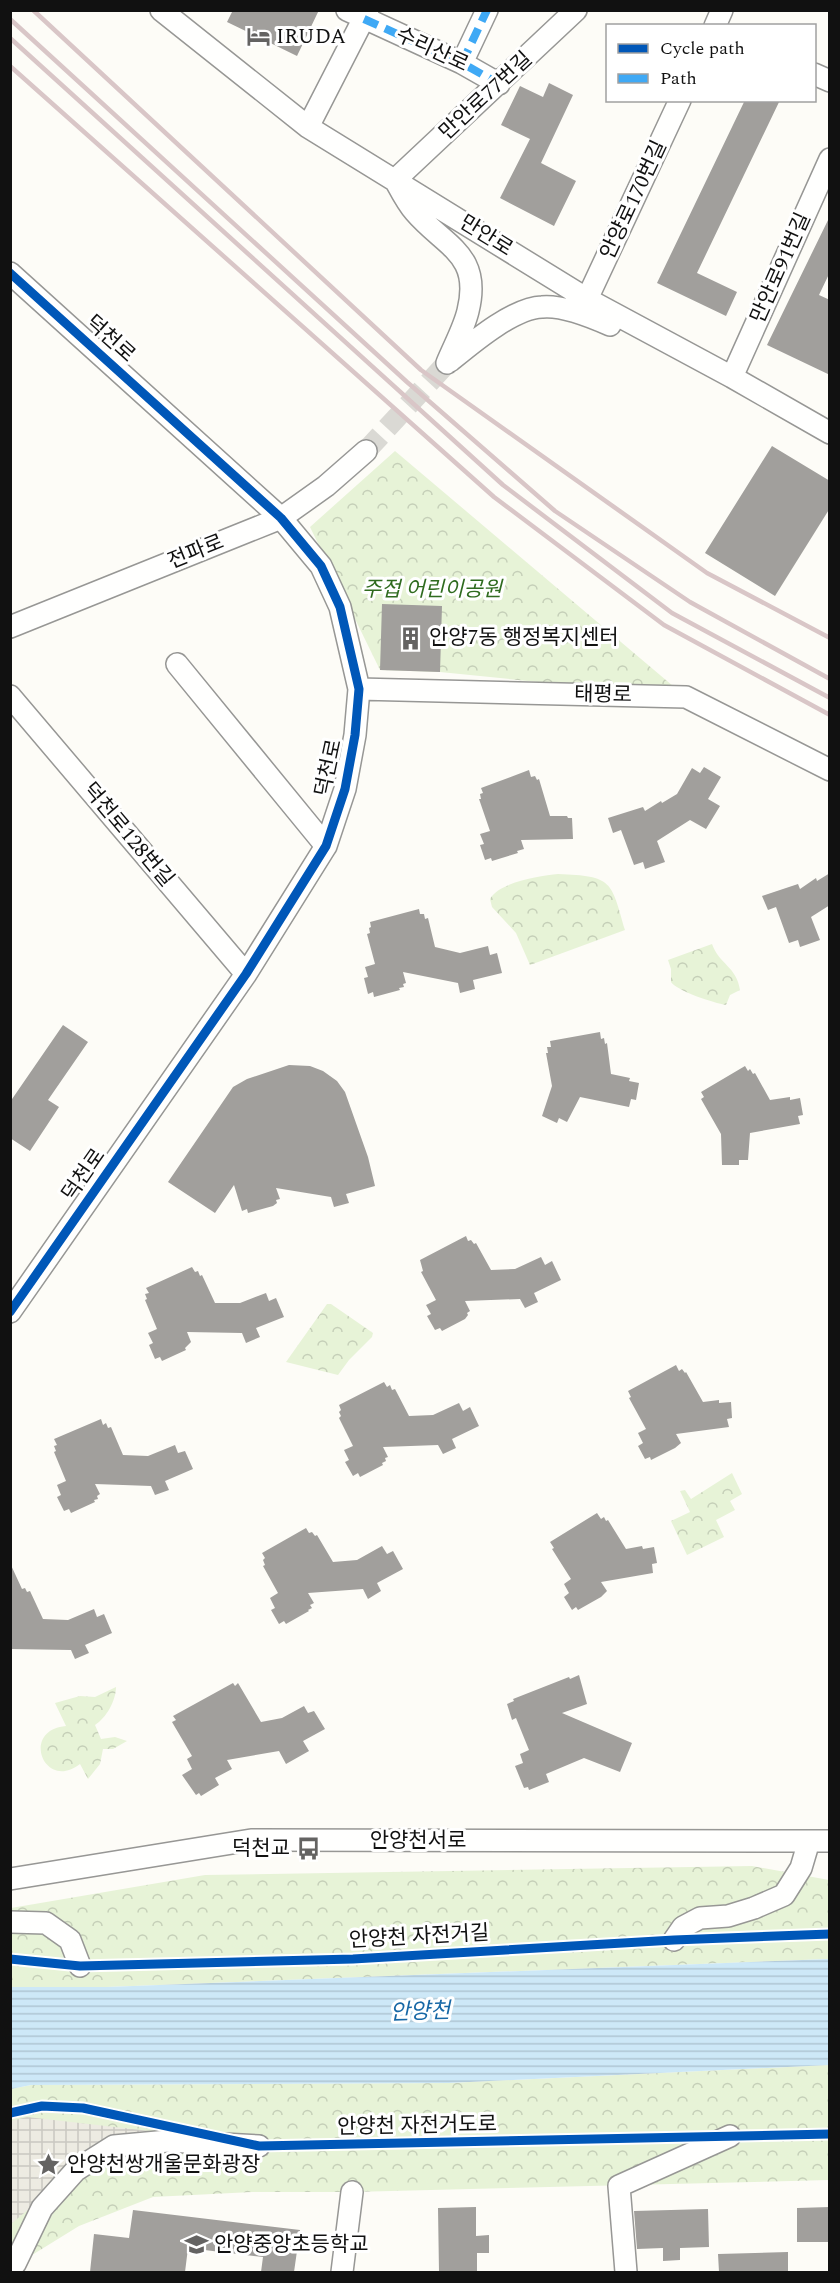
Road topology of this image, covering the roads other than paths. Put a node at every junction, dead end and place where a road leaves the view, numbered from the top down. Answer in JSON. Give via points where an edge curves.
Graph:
{"nodes":[{"id":1,"x":161,"y":10,"type":"edge"},
{"id":2,"x":487,"y":10,"type":"edge"},
{"id":3,"x":576,"y":10,"type":"edge"},
{"id":4,"x":722,"y":10,"type":"edge"},
{"id":5,"x":360,"y":13,"type":"edge"},
{"id":6,"x":716,"y":24,"type":"edge"},
{"id":7,"x":462,"y":63,"type":"junction"},
{"id":8,"x":816,"y":75,"type":"edge"},
{"id":9,"x":830,"y":81,"type":"edge"},
{"id":10,"x":499,"y":84,"type":"junction"},
{"id":11,"x":679,"y":102,"type":"edge"},
{"id":12,"x":308,"y":127,"type":"junction"},
{"id":13,"x":830,"y":159,"type":"edge"},
{"id":14,"x":395,"y":180,"type":"junction"},
{"id":15,"x":10,"y":273,"type":"edge"},
{"id":16,"x":587,"y":299,"type":"junction"},
{"id":17,"x":656,"y":335,"type":"junction"},
{"id":18,"x":732,"y":377,"type":"junction"},
{"id":19,"x":830,"y":433,"type":"edge"},
{"id":20,"x":366,"y":451,"type":"tunnel mouth"},
{"id":21,"x":281,"y":518,"type":"junction"},
{"id":22,"x":10,"y":627,"type":"edge"},
{"id":23,"x":177,"y":664,"type":"dead end"},
{"id":24,"x":359,"y":689,"type":"junction"},
{"id":25,"x":10,"y":696,"type":"edge"},
{"id":26,"x":830,"y":770,"type":"edge"},
{"id":27,"x":326,"y":846,"type":"junction"},
{"id":28,"x":246,"y":974,"type":"junction"},
{"id":29,"x":10,"y":1312,"type":"edge"},
{"id":30,"x":819,"y":1841,"type":"edge"},
{"id":31,"x":10,"y":1879,"type":"edge"},
{"id":32,"x":10,"y":1922,"type":"edge"},
{"id":33,"x":674,"y":1940,"type":"dead end"},
{"id":34,"x":80,"y":1966,"type":"dead end"},
{"id":35,"x":730,"y":2136,"type":"dead end"},
{"id":36,"x":259,"y":2146,"type":"dead end"},
{"id":37,"x":352,"y":2192,"type":"dead end"},
{"id":38,"x":15,"y":2264,"type":"dead end"},
{"id":39,"x":342,"y":2272,"type":"edge"},
{"id":40,"x":626,"y":2272,"type":"edge"}],
"edges":[{"from":1,"to":12,"type":"street","name":"만안로"},
{"from":2,"to":7,"type":"street"},
{"from":3,"to":10,"type":"street","name":"만안로77번길"},
{"from":4,"to":6,"type":"street"},
{"from":5,"to":7,"type":"street","name":"수리산로"},
{"from":5,"to":12,"type":"street","name":"수리산로"},
{"from":7,"to":10,"type":"street","name":"수리산로"},
{"from":8,"to":9,"type":"street"},
{"from":10,"to":14,"type":"street","name":"만안로77번길"},
{"from":11,"to":16,"type":"street","name":"안양로170번길"},
{"from":12,"to":14,"type":"street","name":"만안로"},
{"from":13,"to":18,"type":"street","name":"만안로91번길"},
{"from":14,"to":16,"type":"street","name":"만안로"},
{"from":14,"to":17,"type":"street","via":[[414,212],[454,248],[469,269],[468,312],[447,363],[485,332],[542,306],[582,313],[625,332]]},
{"from":15,"to":21,"type":"street","name":"덕천로"},
{"from":16,"to":17,"type":"street","name":"만안로"},
{"from":17,"to":18,"type":"street","name":"만안로"},
{"from":18,"to":19,"type":"street","name":"만안로"},
{"from":20,"to":21,"type":"street","name":"전파로"},
{"from":21,"to":22,"type":"street","name":"전파로"},
{"from":21,"to":24,"type":"street","name":"덕천로","via":[[321,566],[340,607]]},
{"from":23,"to":27,"type":"street","name":"덕천로"},
{"from":24,"to":26,"type":"street","name":"태평로","via":[[686,697]]},
{"from":24,"to":27,"type":"street","name":"덕천로","via":[[345,789]]},
{"from":25,"to":28,"type":"street","name":"덕천로128번길"},
{"from":27,"to":28,"type":"street","name":"덕천로"},
{"from":28,"to":29,"type":"street","name":"덕천로"},
{"from":30,"to":31,"type":"street","name":"안양천서로","via":[[251,1840]]},
{"from":30,"to":33,"type":"street","via":[[784,1895],[736,1913],[700,1918],[683,1927]]},
{"from":32,"to":34,"type":"street","via":[[46,1923],[70,1940]]},
{"from":35,"to":40,"type":"street","via":[[619,2186]]},
{"from":36,"to":38,"type":"street","via":[[168,2141],[114,2146],[76,2170],[42,2208]]},
{"from":37,"to":39,"type":"street"}]}
